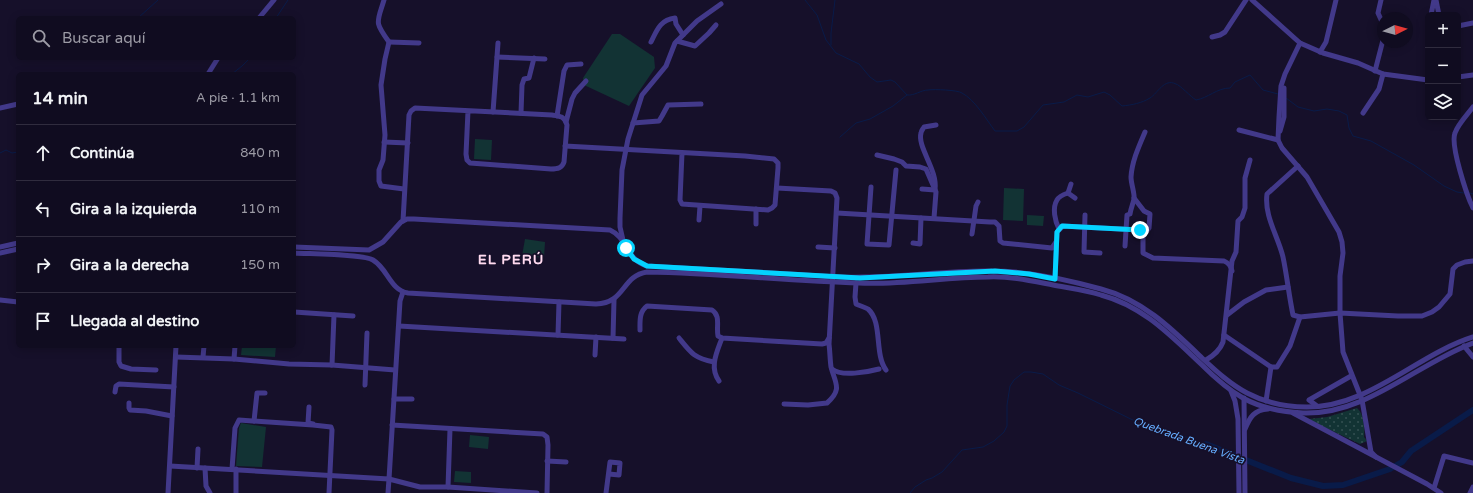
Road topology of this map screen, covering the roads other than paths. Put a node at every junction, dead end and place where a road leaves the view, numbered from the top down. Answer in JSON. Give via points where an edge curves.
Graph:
{"nodes":[{"id":1,"x":274,"y":0,"type":"edge"},
{"id":2,"x":384,"y":0,"type":"edge"},
{"id":3,"x":1246,"y":0,"type":"edge"},
{"id":4,"x":1252,"y":0,"type":"edge"},
{"id":5,"x":1336,"y":0,"type":"edge"},
{"id":6,"x":1381,"y":0,"type":"edge"},
{"id":7,"x":1435,"y":0,"type":"edge"},
{"id":8,"x":721,"y":4,"type":"dead end"},
{"id":9,"x":1378,"y":12,"type":"edge"},
{"id":10,"x":1432,"y":12,"type":"edge"},
{"id":11,"x":1438,"y":12,"type":"edge"},
{"id":12,"x":261,"y":16,"type":"edge"},
{"id":13,"x":1473,"y":23,"type":"edge"},
{"id":14,"x":716,"y":25,"type":"dead end"},
{"id":15,"x":1461,"y":25,"type":"edge"},
{"id":16,"x":683,"y":35,"type":"junction"},
{"id":17,"x":1212,"y":38,"type":"dead end"},
{"id":18,"x":677,"y":41,"type":"junction"},
{"id":19,"x":389,"y":42,"type":"junction"},
{"id":20,"x":651,"y":42,"type":"dead end"},
{"id":21,"x":419,"y":43,"type":"dead end"},
{"id":22,"x":498,"y":43,"type":"dead end"},
{"id":23,"x":1300,"y":43,"type":"junction"},
{"id":24,"x":1381,"y":48,"type":"edge"},
{"id":25,"x":1320,"y":52,"type":"junction"},
{"id":26,"x":497,"y":57,"type":"junction"},
{"id":27,"x":534,"y":58,"type":"junction"},
{"id":28,"x":545,"y":59,"type":"dead end"},
{"id":29,"x":217,"y":60,"type":"edge"},
{"id":30,"x":581,"y":64,"type":"dead end"},
{"id":31,"x":1375,"y":71,"type":"junction"},
{"id":32,"x":209,"y":72,"type":"edge"},
{"id":33,"x":1383,"y":74,"type":"junction"},
{"id":34,"x":1473,"y":75,"type":"edge"},
{"id":35,"x":1461,"y":77,"type":"edge"},
{"id":36,"x":1425,"y":80,"type":"edge"},
{"id":37,"x":586,"y":81,"type":"dead end"},
{"id":38,"x":16,"y":104,"type":"edge"},
{"id":39,"x":701,"y":104,"type":"dead end"},
{"id":40,"x":1473,"y":107,"type":"edge"},
{"id":41,"x":0,"y":108,"type":"edge"},
{"id":42,"x":468,"y":111,"type":"junction"},
{"id":43,"x":493,"y":112,"type":"junction"},
{"id":44,"x":1363,"y":113,"type":"dead end"},
{"id":45,"x":521,"y":114,"type":"junction"},
{"id":46,"x":557,"y":116,"type":"junction"},
{"id":47,"x":566,"y":122,"type":"junction"},
{"id":48,"x":633,"y":123,"type":"junction"},
{"id":49,"x":936,"y":125,"type":"dead end"},
{"id":50,"x":1239,"y":130,"type":"dead end"},
{"id":51,"x":1145,"y":132,"type":"dead end"},
{"id":52,"x":1278,"y":140,"type":"junction"},
{"id":53,"x":384,"y":142,"type":"junction"},
{"id":54,"x":408,"y":144,"type":"junction"},
{"id":55,"x":565,"y":146,"type":"junction"},
{"id":56,"x":626,"y":150,"type":"junction"},
{"id":57,"x":682,"y":153,"type":"junction"},
{"id":58,"x":877,"y":155,"type":"dead end"},
{"id":59,"x":1250,"y":160,"type":"dead end"},
{"id":60,"x":1298,"y":166,"type":"junction"},
{"id":61,"x":896,"y":170,"type":"dead end"},
{"id":62,"x":1071,"y":184,"type":"dead end"},
{"id":63,"x":871,"y":186,"type":"dead end"},
{"id":64,"x":777,"y":188,"type":"junction"},
{"id":65,"x":404,"y":189,"type":"junction"},
{"id":66,"x":922,"y":189,"type":"dead end"},
{"id":67,"x":935,"y":190,"type":"junction"},
{"id":68,"x":1068,"y":192,"type":"junction"},
{"id":69,"x":1074,"y":198,"type":"dead end"},
{"id":70,"x":1134,"y":198,"type":"junction"},
{"id":71,"x":978,"y":202,"type":"dead end"},
{"id":72,"x":700,"y":206,"type":"junction"},
{"id":73,"x":1473,"y":208,"type":"edge"},
{"id":74,"x":756,"y":209,"type":"junction"},
{"id":75,"x":837,"y":213,"type":"junction"},
{"id":76,"x":868,"y":215,"type":"junction"},
{"id":77,"x":1085,"y":215,"type":"dead end"},
{"id":78,"x":891,"y":216,"type":"junction"},
{"id":79,"x":921,"y":218,"type":"junction"},
{"id":80,"x":934,"y":218,"type":"junction"},
{"id":81,"x":699,"y":220,"type":"dead end"},
{"id":82,"x":403,"y":221,"type":"junction"},
{"id":83,"x":973,"y":221,"type":"junction"},
{"id":84,"x":756,"y":224,"type":"dead end"},
{"id":85,"x":1085,"y":227,"type":"junction"},
{"id":86,"x":1059,"y":229,"type":"junction"},
{"id":87,"x":1126,"y":229,"type":"junction"},
{"id":88,"x":972,"y":234,"type":"dead end"},
{"id":89,"x":1143,"y":236,"type":"junction"},
{"id":90,"x":16,"y":243,"type":"edge"},
{"id":91,"x":913,"y":243,"type":"dead end"},
{"id":92,"x":625,"y":245,"type":"junction"},
{"id":93,"x":1125,"y":246,"type":"dead end"},
{"id":94,"x":0,"y":247,"type":"edge"},
{"id":95,"x":296,"y":247,"type":"edge"},
{"id":96,"x":818,"y":247,"type":"dead end"},
{"id":97,"x":835,"y":248,"type":"junction"},
{"id":98,"x":1054,"y":250,"type":"junction"},
{"id":99,"x":16,"y":251,"type":"edge"},
{"id":100,"x":296,"y":253,"type":"edge"},
{"id":101,"x":1100,"y":253,"type":"dead end"},
{"id":102,"x":0,"y":255,"type":"edge"},
{"id":103,"x":1473,"y":261,"type":"edge"},
{"id":104,"x":1232,"y":271,"type":"junction"},
{"id":105,"x":833,"y":276,"type":"junction"},
{"id":106,"x":1055,"y":279,"type":"junction"},
{"id":107,"x":833,"y":282,"type":"junction"},
{"id":108,"x":856,"y":283,"type":"junction"},
{"id":109,"x":1288,"y":287,"type":"junction"},
{"id":110,"x":403,"y":292,"type":"junction"},
{"id":111,"x":0,"y":300,"type":"edge"},
{"id":112,"x":614,"y":300,"type":"junction"},
{"id":113,"x":16,"y":302,"type":"edge"},
{"id":114,"x":559,"y":302,"type":"junction"},
{"id":115,"x":296,"y":312,"type":"edge"},
{"id":116,"x":1340,"y":313,"type":"junction"},
{"id":117,"x":334,"y":315,"type":"junction"},
{"id":118,"x":1227,"y":315,"type":"junction"},
{"id":119,"x":353,"y":316,"type":"dead end"},
{"id":120,"x":1300,"y":317,"type":"junction"},
{"id":121,"x":399,"y":326,"type":"junction"},
{"id":122,"x":640,"y":330,"type":"dead end"},
{"id":123,"x":367,"y":333,"type":"dead end"},
{"id":124,"x":558,"y":335,"type":"junction"},
{"id":125,"x":830,"y":335,"type":"junction"},
{"id":126,"x":1224,"y":335,"type":"junction"},
{"id":127,"x":596,"y":337,"type":"junction"},
{"id":128,"x":1473,"y":337,"type":"edge"},
{"id":129,"x":614,"y":338,"type":"junction"},
{"id":130,"x":679,"y":338,"type":"dead end"},
{"id":131,"x":722,"y":338,"type":"junction"},
{"id":132,"x":624,"y":339,"type":"dead end"},
{"id":133,"x":1473,"y":343,"type":"edge"},
{"id":134,"x":1464,"y":346,"type":"junction"},
{"id":135,"x":119,"y":348,"type":"edge"},
{"id":136,"x":176,"y":348,"type":"edge"},
{"id":137,"x":204,"y":348,"type":"edge"},
{"id":138,"x":234,"y":348,"type":"edge"},
{"id":139,"x":595,"y":355,"type":"dead end"},
{"id":140,"x":176,"y":357,"type":"junction"},
{"id":141,"x":203,"y":357,"type":"junction"},
{"id":142,"x":1473,"y":357,"type":"edge"},
{"id":143,"x":234,"y":358,"type":"junction"},
{"id":144,"x":1206,"y":360,"type":"junction"},
{"id":145,"x":714,"y":362,"type":"junction"},
{"id":146,"x":881,"y":362,"type":"junction"},
{"id":147,"x":332,"y":365,"type":"junction"},
{"id":148,"x":366,"y":367,"type":"junction"},
{"id":149,"x":1271,"y":367,"type":"junction"},
{"id":150,"x":831,"y":368,"type":"junction"},
{"id":151,"x":156,"y":370,"type":"dead end"},
{"id":152,"x":395,"y":370,"type":"junction"},
{"id":153,"x":879,"y":370,"type":"junction"},
{"id":154,"x":886,"y":370,"type":"junction"},
{"id":155,"x":891,"y":375,"type":"dead end"},
{"id":156,"x":1351,"y":376,"type":"junction"},
{"id":157,"x":719,"y":381,"type":"dead end"},
{"id":158,"x":365,"y":385,"type":"dead end"},
{"id":159,"x":174,"y":387,"type":"junction"},
{"id":160,"x":1233,"y":388,"type":"junction"},
{"id":161,"x":115,"y":392,"type":"dead end"},
{"id":162,"x":264,"y":393,"type":"dead end"},
{"id":163,"x":1359,"y":395,"type":"junction"},
{"id":164,"x":1252,"y":396,"type":"junction"},
{"id":165,"x":394,"y":399,"type":"junction"},
{"id":166,"x":412,"y":399,"type":"dead end"},
{"id":167,"x":1244,"y":399,"type":"junction"},
{"id":168,"x":1362,"y":400,"type":"junction"},
{"id":169,"x":1266,"y":401,"type":"junction"},
{"id":170,"x":129,"y":403,"type":"dead end"},
{"id":171,"x":784,"y":404,"type":"dead end"},
{"id":172,"x":1237,"y":406,"type":"junction"},
{"id":173,"x":1317,"y":406,"type":"junction"},
{"id":174,"x":309,"y":407,"type":"dead end"},
{"id":175,"x":1291,"y":412,"type":"junction"},
{"id":176,"x":172,"y":416,"type":"junction"},
{"id":177,"x":254,"y":421,"type":"junction"},
{"id":178,"x":313,"y":425,"type":"junction"},
{"id":179,"x":392,"y":425,"type":"junction"},
{"id":180,"x":450,"y":429,"type":"junction"},
{"id":181,"x":1245,"y":429,"type":"junction"},
{"id":182,"x":1369,"y":445,"type":"junction"},
{"id":183,"x":1356,"y":447,"type":"junction"},
{"id":184,"x":198,"y":449,"type":"dead end"},
{"id":185,"x":1376,"y":457,"type":"junction"},
{"id":186,"x":547,"y":461,"type":"junction"},
{"id":187,"x":566,"y":462,"type":"dead end"},
{"id":188,"x":1473,"y":463,"type":"edge"},
{"id":189,"x":170,"y":466,"type":"junction"},
{"id":190,"x":197,"y":468,"type":"junction"},
{"id":191,"x":205,"y":468,"type":"junction"},
{"id":192,"x":234,"y":469,"type":"junction"},
{"id":193,"x":609,"y":474,"type":"dead end"},
{"id":194,"x":330,"y":475,"type":"junction"},
{"id":195,"x":389,"y":479,"type":"junction"},
{"id":196,"x":206,"y":486,"type":"junction"},
{"id":197,"x":448,"y":487,"type":"junction"},
{"id":198,"x":1473,"y":487,"type":"edge"},
{"id":199,"x":420,"y":488,"type":"junction"},
{"id":200,"x":1434,"y":488,"type":"junction"},
{"id":201,"x":203,"y":492,"type":"dead end"},
{"id":202,"x":518,"y":492,"type":"edge"},
{"id":203,"x":168,"y":493,"type":"edge"},
{"id":204,"x":210,"y":493,"type":"edge"},
{"id":205,"x":236,"y":493,"type":"edge"},
{"id":206,"x":329,"y":493,"type":"edge"},
{"id":207,"x":388,"y":493,"type":"edge"},
{"id":208,"x":429,"y":493,"type":"edge"},
{"id":209,"x":537,"y":493,"type":"edge"},
{"id":210,"x":546,"y":493,"type":"edge"},
{"id":211,"x":606,"y":493,"type":"edge"},
{"id":212,"x":1239,"y":493,"type":"edge"},
{"id":213,"x":1245,"y":493,"type":"edge"},
{"id":214,"x":1441,"y":493,"type":"edge"},
{"id":215,"x":1470,"y":493,"type":"edge"}],
"edges":[{"from":1,"to":12,"type":"street"},
{"from":2,"to":19,"type":"street","via":[[378,27]]},
{"from":3,"to":17,"type":"street","via":[[1225,32]]},
{"from":4,"to":23,"type":"street"},
{"from":5,"to":25,"type":"street","via":[[1326,42]]},
{"from":6,"to":9,"type":"street"},
{"from":7,"to":10,"type":"street"},
{"from":7,"to":11,"type":"street"},
{"from":8,"to":16,"type":"street"},
{"from":13,"to":15,"type":"street"},
{"from":14,"to":18,"type":"street","via":[[695,46]]},
{"from":16,"to":18,"type":"street"},
{"from":16,"to":20,"type":"street","via":[[674,18],[668,19],[660,25]]},
{"from":18,"to":48,"type":"street","via":[[666,66],[642,95]]},
{"from":19,"to":21,"type":"street"},
{"from":19,"to":53,"type":"street","via":[[381,85]]},
{"from":22,"to":26,"type":"street"},
{"from":23,"to":25,"type":"street"},
{"from":23,"to":52,"type":"street","via":[[1285,74]]},
{"from":24,"to":31,"type":"street"},
{"from":25,"to":31,"type":"street","via":[[1358,63]]},
{"from":26,"to":27,"type":"street"},
{"from":26,"to":43,"type":"street"},
{"from":27,"to":28,"type":"street"},
{"from":27,"to":45,"type":"street","via":[[529,78],[524,79],[522,85]]},
{"from":29,"to":32,"type":"street"},
{"from":30,"to":46,"type":"street","via":[[567,65],[564,71]]},
{"from":31,"to":33,"type":"street"},
{"from":33,"to":36,"type":"street"},
{"from":33,"to":44,"type":"street","via":[[1379,89]]},
{"from":34,"to":35,"type":"street"},
{"from":37,"to":47,"type":"street","via":[[572,99]]},
{"from":38,"to":41,"type":"street"},
{"from":39,"to":48,"type":"street","via":[[668,105],[658,121]]},
{"from":40,"to":73,"type":"street","via":[[1455,132],[1454,138]]},
{"from":42,"to":43,"type":"street"},
{"from":42,"to":54,"type":"street","via":[[415,108],[410,115]]},
{"from":42,"to":55,"type":"street","via":[[466,154],[470,163],[558,169],[564,162]]},
{"from":43,"to":45,"type":"street"},
{"from":45,"to":46,"type":"street"},
{"from":46,"to":47,"type":"street","via":[[562,116]]},
{"from":47,"to":55,"type":"street"},
{"from":48,"to":56,"type":"street"},
{"from":49,"to":67,"type":"street","via":[[924,127],[921,133],[936,182]]},
{"from":50,"to":52,"type":"street"},
{"from":51,"to":70,"type":"street","via":[[1134,159],[1131,175]]},
{"from":52,"to":60,"type":"street"},
{"from":53,"to":54,"type":"street"},
{"from":53,"to":65,"type":"street","via":[[383,160],[379,170],[381,186]]},
{"from":54,"to":65,"type":"street"},
{"from":55,"to":56,"type":"street"},
{"from":56,"to":57,"type":"street"},
{"from":56,"to":92,"type":"street","via":[[622,170],[620,218]]},
{"from":57,"to":64,"type":"street","via":[[774,159],[778,163]]},
{"from":57,"to":72,"type":"street","via":[[680,200],[682,204]]},
{"from":58,"to":67,"type":"street","via":[[902,162],[906,166],[926,169]]},
{"from":59,"to":104,"type":"street","via":[[1245,178],[1245,208],[1238,221]]},
{"from":60,"to":109,"type":"street","via":[[1267,194],[1266,200],[1283,257]]},
{"from":60,"to":116,"type":"street","via":[[1339,232],[1342,242]]},
{"from":61,"to":78,"type":"street"},
{"from":62,"to":68,"type":"street"},
{"from":63,"to":76,"type":"street"},
{"from":64,"to":74,"type":"street","via":[[775,206]]},
{"from":64,"to":75,"type":"street","via":[[832,191],[837,198]]},
{"from":65,"to":82,"type":"street"},
{"from":66,"to":67,"type":"street"},
{"from":67,"to":80,"type":"street"},
{"from":68,"to":69,"type":"street"},
{"from":68,"to":86,"type":"street","via":[[1057,199],[1055,205],[1055,222]]},
{"from":70,"to":87,"type":"street","via":[[1130,214],[1127,215]]},
{"from":70,"to":89,"type":"street","via":[[1144,211],[1150,214],[1149,228]]},
{"from":71,"to":83,"type":"street"},
{"from":72,"to":74,"type":"street"},
{"from":72,"to":81,"type":"street"},
{"from":74,"to":84,"type":"street"},
{"from":75,"to":76,"type":"street"},
{"from":75,"to":97,"type":"street"},
{"from":76,"to":78,"type":"street"},
{"from":76,"to":78,"type":"street","via":[[867,244],[889,245]]},
{"from":77,"to":85,"type":"street"},
{"from":78,"to":79,"type":"street"},
{"from":79,"to":80,"type":"street"},
{"from":79,"to":91,"type":"street","via":[[920,244]]},
{"from":80,"to":83,"type":"street"},
{"from":82,"to":92,"type":"street","via":[[414,219],[607,230],[618,235]]},
{"from":82,"to":95,"type":"street","via":[[383,242],[369,250]]},
{"from":83,"to":88,"type":"street"},
{"from":83,"to":98,"type":"street","via":[[995,222],[999,226],[1000,241],[1003,243]]},
{"from":85,"to":86,"type":"street","via":[[1062,226]]},
{"from":85,"to":87,"type":"street"},
{"from":85,"to":101,"type":"street","via":[[1084,252]]},
{"from":86,"to":98,"type":"street"},
{"from":87,"to":89,"type":"street","via":[[1140,230]]},
{"from":87,"to":93,"type":"street"},
{"from":89,"to":104,"type":"street","via":[[1143,254],[1153,258],[1224,261]]},
{"from":90,"to":94,"type":"street"},
{"from":92,"to":105,"type":"street","via":[[634,259],[647,266]]},
{"from":96,"to":97,"type":"street"},
{"from":97,"to":105,"type":"street"},
{"from":98,"to":106,"type":"street"},
{"from":99,"to":102,"type":"street"},
{"from":100,"to":110,"type":"street","via":[[367,257],[380,266],[395,286]]},
{"from":103,"to":116,"type":"street","via":[[1457,265],[1453,269],[1450,294],[1439,307],[1422,316]]},
{"from":104,"to":118,"type":"street"},
{"from":105,"to":106,"type":"street","via":[[871,277],[995,271]]},
{"from":105,"to":107,"type":"street"},
{"from":106,"to":144,"type":"street","via":[[1103,289],[1132,300],[1164,322]]},
{"from":107,"to":108,"type":"street"},
{"from":107,"to":112,"type":"street","via":[[645,272],[628,281]]},
{"from":107,"to":125,"type":"street"},
{"from":108,"to":146,"type":"street","via":[[856,304],[870,312],[875,324]]},
{"from":108,"to":160,"type":"street","via":[[995,277],[1028,280],[1101,295],[1124,303],[1147,316],[1210,373]]},
{"from":109,"to":118,"type":"street","via":[[1266,290]]},
{"from":109,"to":120,"type":"street","via":[[1293,315]]},
{"from":110,"to":114,"type":"street"},
{"from":110,"to":121,"type":"street"},
{"from":111,"to":113,"type":"street"},
{"from":112,"to":114,"type":"street","via":[[599,304]]},
{"from":112,"to":129,"type":"street"},
{"from":114,"to":124,"type":"street"},
{"from":115,"to":117,"type":"street"},
{"from":116,"to":120,"type":"street"},
{"from":116,"to":156,"type":"street","via":[[1343,352]]},
{"from":117,"to":119,"type":"street"},
{"from":117,"to":147,"type":"street"},
{"from":118,"to":126,"type":"street"},
{"from":120,"to":149,"type":"street","via":[[1290,346],[1277,367]]},
{"from":121,"to":124,"type":"street"},
{"from":121,"to":152,"type":"street"},
{"from":122,"to":131,"type":"street","via":[[642,310],[647,306],[712,310],[718,317],[717,331],[718,336]]},
{"from":123,"to":148,"type":"street"},
{"from":124,"to":127,"type":"street"},
{"from":125,"to":131,"type":"street","via":[[826,343],[822,344]]},
{"from":125,"to":150,"type":"street"},
{"from":126,"to":144,"type":"street","via":[[1222,347]]},
{"from":126,"to":149,"type":"street"},
{"from":127,"to":129,"type":"street"},
{"from":127,"to":139,"type":"street"},
{"from":128,"to":163,"type":"street","via":[[1446,348]]},
{"from":129,"to":132,"type":"street"},
{"from":130,"to":145,"type":"street","via":[[692,354]]},
{"from":131,"to":145,"type":"street"},
{"from":133,"to":134,"type":"street"},
{"from":134,"to":142,"type":"street"},
{"from":134,"to":168,"type":"street"},
{"from":135,"to":151,"type":"street","via":[[121,366]]},
{"from":136,"to":140,"type":"street"},
{"from":137,"to":141,"type":"street"},
{"from":138,"to":143,"type":"street"},
{"from":140,"to":141,"type":"street"},
{"from":140,"to":159,"type":"street"},
{"from":141,"to":143,"type":"street"},
{"from":143,"to":147,"type":"street","via":[[289,364]]},
{"from":144,"to":160,"type":"street"},
{"from":145,"to":157,"type":"street"},
{"from":146,"to":153,"type":"street"},
{"from":146,"to":154,"type":"street"},
{"from":147,"to":148,"type":"street"},
{"from":148,"to":152,"type":"street"},
{"from":148,"to":158,"type":"street"},
{"from":149,"to":169,"type":"street"},
{"from":150,"to":153,"type":"street","via":[[840,372]]},
{"from":150,"to":171,"type":"street","via":[[837,388],[827,402]]},
{"from":152,"to":165,"type":"street"},
{"from":153,"to":154,"type":"street"},
{"from":154,"to":155,"type":"street"},
{"from":156,"to":163,"type":"street"},
{"from":156,"to":173,"type":"street","via":[[1309,400]]},
{"from":159,"to":161,"type":"street","via":[[118,384]]},
{"from":159,"to":176,"type":"street"},
{"from":160,"to":164,"type":"street"},
{"from":160,"to":167,"type":"street"},
{"from":160,"to":172,"type":"street"},
{"from":162,"to":177,"type":"street","via":[[257,393]]},
{"from":163,"to":168,"type":"street"},
{"from":163,"to":173,"type":"street"},
{"from":164,"to":167,"type":"street"},
{"from":164,"to":169,"type":"street"},
{"from":165,"to":166,"type":"street"},
{"from":165,"to":179,"type":"street"},
{"from":167,"to":172,"type":"street"},
{"from":167,"to":175,"type":"street","via":[[1271,409]]},
{"from":167,"to":181,"type":"street"},
{"from":168,"to":175,"type":"street","via":[[1327,411]]},
{"from":168,"to":182,"type":"street"},
{"from":169,"to":173,"type":"street","via":[[1291,406]]},
{"from":170,"to":176,"type":"street","via":[[130,410]]},
{"from":172,"to":212,"type":"street"},
{"from":174,"to":178,"type":"street","via":[[308,423]]},
{"from":175,"to":181,"type":"street","via":[[1268,409],[1257,411],[1249,419]]},
{"from":175,"to":183,"type":"street"},
{"from":176,"to":189,"type":"street"},
{"from":177,"to":178,"type":"street"},
{"from":177,"to":192,"type":"street","via":[[237,422],[233,441]]},
{"from":178,"to":194,"type":"street","via":[[331,427]]},
{"from":179,"to":180,"type":"street"},
{"from":179,"to":195,"type":"street"},
{"from":180,"to":186,"type":"street","via":[[543,434],[547,437]]},
{"from":180,"to":197,"type":"street"},
{"from":181,"to":213,"type":"street"},
{"from":182,"to":183,"type":"street"},
{"from":182,"to":185,"type":"street"},
{"from":183,"to":185,"type":"street"},
{"from":184,"to":190,"type":"street"},
{"from":185,"to":200,"type":"street"},
{"from":186,"to":187,"type":"street"},
{"from":186,"to":210,"type":"street"},
{"from":188,"to":200,"type":"street","via":[[1444,456]]},
{"from":189,"to":190,"type":"street"},
{"from":189,"to":203,"type":"street"},
{"from":190,"to":191,"type":"street"},
{"from":191,"to":192,"type":"street"},
{"from":191,"to":196,"type":"street"},
{"from":192,"to":194,"type":"street"},
{"from":192,"to":205,"type":"street"},
{"from":193,"to":211,"type":"street"},
{"from":194,"to":195,"type":"street"},
{"from":194,"to":206,"type":"street"},
{"from":195,"to":199,"type":"street"},
{"from":195,"to":207,"type":"street"},
{"from":196,"to":201,"type":"street"},
{"from":196,"to":204,"type":"street"},
{"from":197,"to":199,"type":"street"},
{"from":197,"to":202,"type":"street"},
{"from":198,"to":215,"type":"street"},
{"from":199,"to":208,"type":"street","via":[[428,490]]},
{"from":200,"to":214,"type":"street"},
{"from":202,"to":209,"type":"street"}]}
